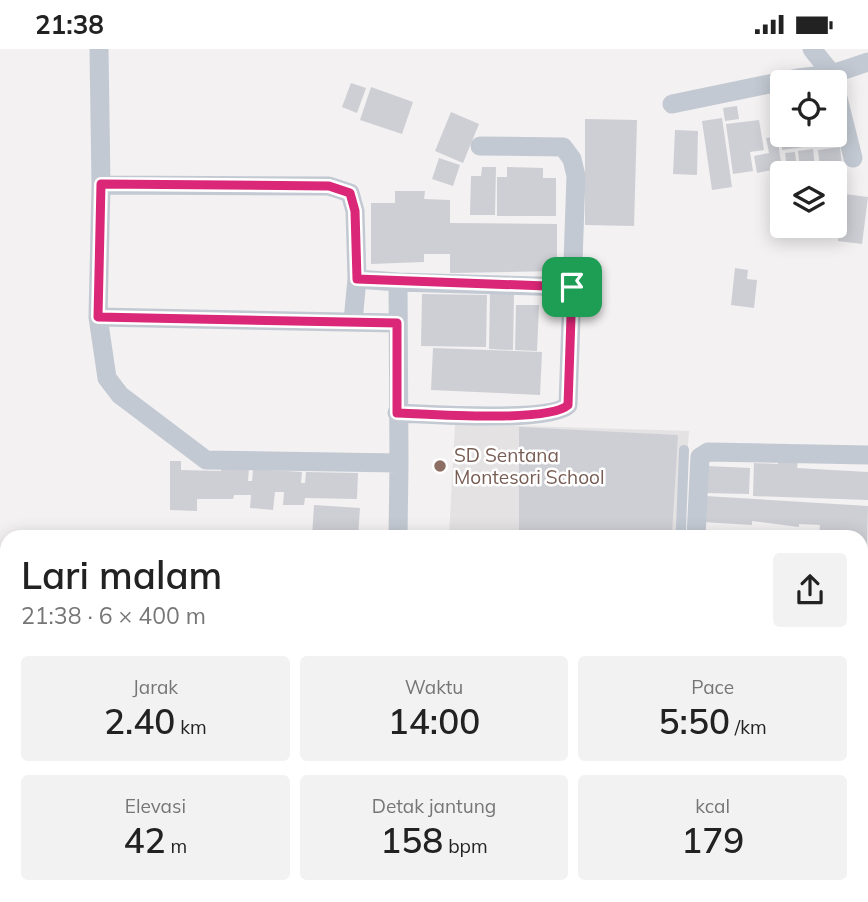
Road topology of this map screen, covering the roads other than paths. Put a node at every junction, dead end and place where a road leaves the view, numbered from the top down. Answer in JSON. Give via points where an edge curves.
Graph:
{"nodes":[{"id":1,"x":99,"y":49,"type":"edge"},
{"id":2,"x":812,"y":49,"type":"edge"},
{"id":3,"x":868,"y":62,"type":"edge"},
{"id":4,"x":826,"y":70,"type":"edge"},
{"id":5,"x":847,"y":73,"type":"edge"},
{"id":6,"x":770,"y":84,"type":"edge"},
{"id":7,"x":672,"y":104,"type":"dead end"},
{"id":8,"x":847,"y":135,"type":"edge"},
{"id":9,"x":480,"y":146,"type":"dead end"},
{"id":10,"x":853,"y":158,"type":"dead end"},
{"id":11,"x":101,"y":184,"type":"junction"},
{"id":12,"x":357,"y":279,"type":"junction"},
{"id":13,"x":398,"y":282,"type":"junction"},
{"id":14,"x":572,"y":287,"type":"junction"},
{"id":15,"x":98,"y":317,"type":"junction"},
{"id":16,"x":353,"y":321,"type":"junction"},
{"id":17,"x":397,"y":323,"type":"junction"},
{"id":18,"x":397,"y":413,"type":"junction"},
{"id":19,"x":684,"y":450,"type":"dead end"},
{"id":20,"x":868,"y":455,"type":"edge"},
{"id":21,"x":399,"y":463,"type":"junction"},
{"id":22,"x":398,"y":530,"type":"edge"},
{"id":23,"x":681,"y":530,"type":"edge"},
{"id":24,"x":696,"y":530,"type":"edge"}],
"edges":[{"from":1,"to":11,"type":"street"},
{"from":2,"to":4,"type":"street"},
{"from":3,"to":5,"type":"street"},
{"from":6,"to":7,"type":"street"},
{"from":8,"to":10,"type":"street"},
{"from":9,"to":14,"type":"street","via":[[563,148],[572,159],[576,176]]},
{"from":11,"to":12,"type":"street","via":[[329,186],[350,193],[355,211]]},
{"from":11,"to":15,"type":"street"},
{"from":12,"to":13,"type":"street"},
{"from":12,"to":16,"type":"street"},
{"from":13,"to":14,"type":"street"},
{"from":13,"to":17,"type":"street"},
{"from":14,"to":18,"type":"street","via":[[568,405],[561,411],[534,415]]},
{"from":15,"to":16,"type":"street"},
{"from":15,"to":21,"type":"street","via":[[107,378],[120,395],[206,460]]},
{"from":16,"to":17,"type":"street"},
{"from":17,"to":18,"type":"street"},
{"from":18,"to":21,"type":"street"},
{"from":19,"to":23,"type":"lane"},
{"from":20,"to":24,"type":"street","via":[[708,452],[700,457]]},
{"from":21,"to":22,"type":"street"}]}
